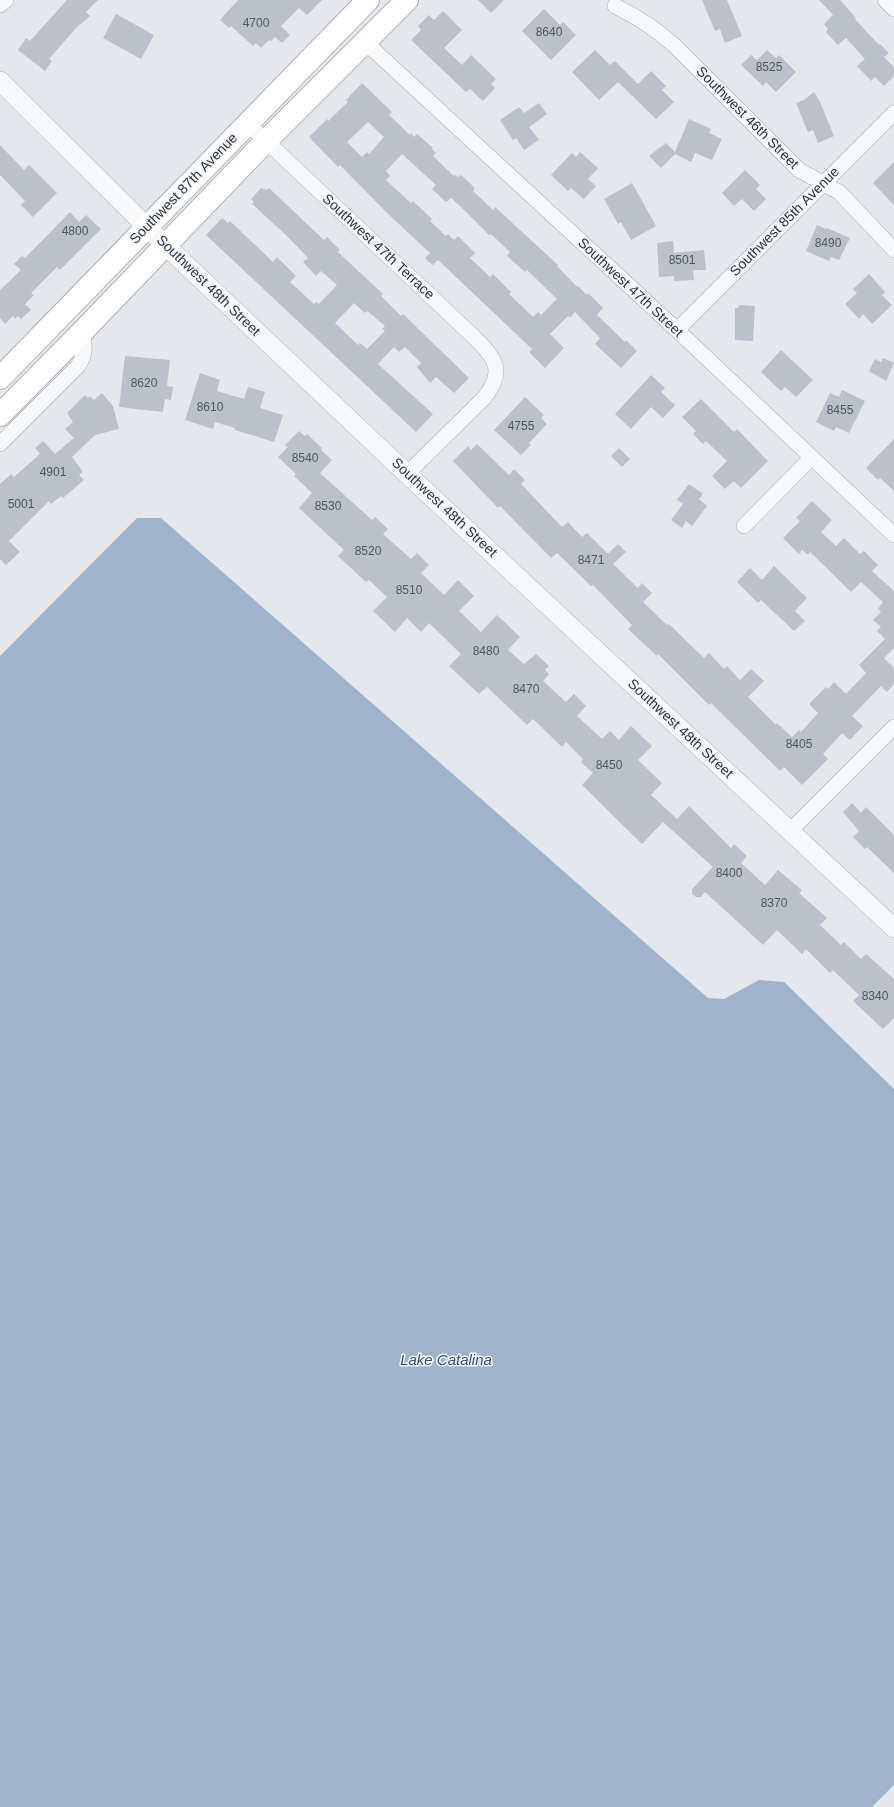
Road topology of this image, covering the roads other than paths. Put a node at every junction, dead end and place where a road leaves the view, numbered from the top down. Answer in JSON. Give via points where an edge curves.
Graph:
{"nodes":[{"id":1,"x":6,"y":0,"type":"edge"},
{"id":2,"x":368,"y":0,"type":"edge"},
{"id":3,"x":406,"y":0,"type":"edge"},
{"id":4,"x":885,"y":0,"type":"edge"},
{"id":5,"x":0,"y":5,"type":"edge"},
{"id":6,"x":615,"y":6,"type":"dead end"},
{"id":7,"x":894,"y":9,"type":"edge"},
{"id":8,"x":346,"y":22,"type":"junction"},
{"id":9,"x":365,"y":42,"type":"junction"},
{"id":10,"x":0,"y":81,"type":"edge"},
{"id":11,"x":894,"y":113,"type":"edge"},
{"id":12,"x":246,"y":123,"type":"junction"},
{"id":13,"x":265,"y":142,"type":"junction"},
{"id":14,"x":823,"y":184,"type":"junction"},
{"id":15,"x":147,"y":227,"type":"junction"},
{"id":16,"x":166,"y":245,"type":"junction"},
{"id":17,"x":894,"y":250,"type":"edge"},
{"id":18,"x":677,"y":330,"type":"junction"},
{"id":19,"x":82,"y":332,"type":"junction"},
{"id":20,"x":0,"y":378,"type":"edge"},
{"id":21,"x":0,"y":415,"type":"edge"},
{"id":22,"x":0,"y":444,"type":"edge"},
{"id":23,"x":811,"y":458,"type":"junction"},
{"id":24,"x":407,"y":474,"type":"junction"},
{"id":25,"x":744,"y":526,"type":"dead end"},
{"id":26,"x":894,"y":535,"type":"edge"},
{"id":27,"x":894,"y":728,"type":"edge"},
{"id":28,"x":790,"y":831,"type":"junction"},
{"id":29,"x":894,"y":928,"type":"edge"}],
"edges":[{"from":1,"to":5,"type":"street"},
{"from":2,"to":8,"type":"main road","name":"Southwest 87th Avenue"},
{"from":3,"to":9,"type":"main road","name":"Southwest 87th Avenue"},
{"from":4,"to":7,"type":"street"},
{"from":6,"to":14,"type":"street","name":"Southwest 46th Street","via":[[654,28],[799,170]]},
{"from":8,"to":9,"type":"main road"},
{"from":8,"to":12,"type":"main road","name":"Southwest 87th Avenue"},
{"from":9,"to":13,"type":"main road","name":"Southwest 87th Avenue"},
{"from":9,"to":18,"type":"street","name":"Southwest 47th Street"},
{"from":10,"to":15,"type":"street","name":"Southwest 48th Street"},
{"from":11,"to":14,"type":"street","name":"Southwest 85th Avenue"},
{"from":12,"to":13,"type":"street","name":"Southwest 47th Terrace"},
{"from":12,"to":15,"type":"main road","name":"Southwest 87th Avenue"},
{"from":13,"to":16,"type":"main road","name":"Southwest 87th Avenue"},
{"from":13,"to":24,"type":"street","name":"Southwest 47th Terrace","via":[[482,345],[494,361],[496,377],[493,386],[480,403]]},
{"from":14,"to":17,"type":"street","name":"Southwest 46th Street","via":[[839,192]]},
{"from":14,"to":18,"type":"street","name":"Southwest 85th Avenue"},
{"from":15,"to":16,"type":"street","name":"Southwest 48th Street"},
{"from":15,"to":20,"type":"main road","name":"Southwest 87th Avenue"},
{"from":16,"to":19,"type":"main road","name":"Southwest 87th Avenue"},
{"from":16,"to":24,"type":"street","name":"Southwest 48th Street"},
{"from":18,"to":23,"type":"street","name":"Southwest 47th Street"},
{"from":19,"to":21,"type":"main road","name":"Southwest 87th Avenue"},
{"from":19,"to":22,"type":"street","via":[[85,350],[78,366]]},
{"from":23,"to":25,"type":"street"},
{"from":23,"to":26,"type":"street","name":"Southwest 47th Street"},
{"from":24,"to":28,"type":"street","name":"Southwest 48th Street"},
{"from":27,"to":28,"type":"street"},
{"from":28,"to":29,"type":"street","name":"Southwest 48th Street"}]}
